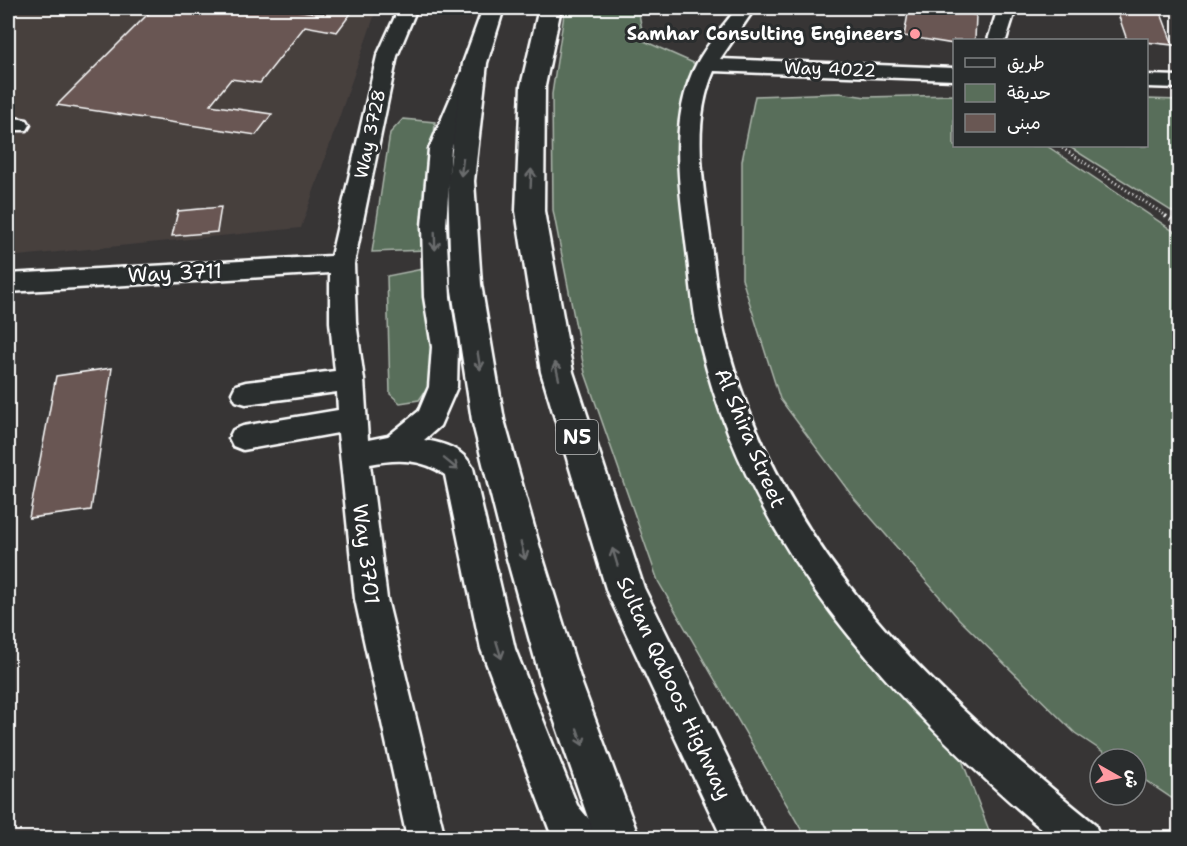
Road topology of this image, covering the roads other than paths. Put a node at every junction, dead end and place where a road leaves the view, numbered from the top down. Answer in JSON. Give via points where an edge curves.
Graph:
{"nodes":[{"id":1,"x":408,"y":8,"type":"edge"},
{"id":2,"x":493,"y":8,"type":"edge"},
{"id":3,"x":550,"y":8,"type":"edge"},
{"id":4,"x":746,"y":8,"type":"edge"},
{"id":5,"x":1007,"y":8,"type":"edge"},
{"id":6,"x":997,"y":39,"type":"edge"},
{"id":7,"x":475,"y":63,"type":"junction"},
{"id":8,"x":706,"y":65,"type":"junction"},
{"id":9,"x":953,"y":74,"type":"edge"},
{"id":10,"x":1148,"y":81,"type":"edge"},
{"id":11,"x":1179,"y":82,"type":"edge"},
{"id":12,"x":342,"y":264,"type":"junction"},
{"id":13,"x":8,"y":283,"type":"edge"},
{"id":14,"x":350,"y":380,"type":"junction"},
{"id":15,"x":246,"y":393,"type":"dead end"},
{"id":16,"x":352,"y":419,"type":"junction"},
{"id":17,"x":243,"y":438,"type":"dead end"},
{"id":18,"x":396,"y":447,"type":"junction"},
{"id":19,"x":354,"y":455,"type":"junction"},
{"id":20,"x":426,"y":838,"type":"edge"},
{"id":21,"x":579,"y":838,"type":"edge"},
{"id":22,"x":616,"y":838,"type":"edge"},
{"id":23,"x":745,"y":838,"type":"edge"},
{"id":24,"x":1081,"y":838,"type":"edge"}],
"edges":[{"from":1,"to":12,"type":"street","name":"Way 3728","via":[[387,56]]},
{"from":2,"to":7,"type":"highway"},
{"from":23,"to":3,"type":"highway","name":"Sultan Qaboos Highway","number":"N5","one_way":true,"via":[[626,592],[557,372],[530,211],[533,86]]},
{"from":4,"to":8,"type":"street","name":"Al Shira Street"},
{"from":5,"to":6,"type":"street"},
{"from":7,"to":18,"type":"street","one_way":true,"via":[[440,149],[434,226],[437,297],[445,347],[443,387],[430,418]]},
{"from":7,"to":22,"type":"highway","one_way":true,"via":[[461,181],[466,284],[488,420],[562,684]]},
{"from":8,"to":9,"type":"street","name":"Way 4022"},
{"from":8,"to":24,"type":"street","name":"Al Shira Street","via":[[694,99],[688,156],[705,294],[717,358],[751,449],[780,511],[832,590],[877,647],[959,733]]},
{"from":10,"to":11,"type":"street"},
{"from":12,"to":13,"type":"street","name":"Way 3711"},
{"from":12,"to":14,"type":"street","name":"Way 3701"},
{"from":14,"to":15,"type":"street"},
{"from":14,"to":16,"type":"street","name":"Way 3701"},
{"from":16,"to":17,"type":"street"},
{"from":16,"to":19,"type":"street","name":"Way 3701"},
{"from":18,"to":19,"type":"street"},
{"from":18,"to":21,"type":"street","one_way":true,"via":[[440,455],[458,468],[498,649],[563,818]]},
{"from":19,"to":20,"type":"street","name":"Way 3701","via":[[371,599]]}]}
